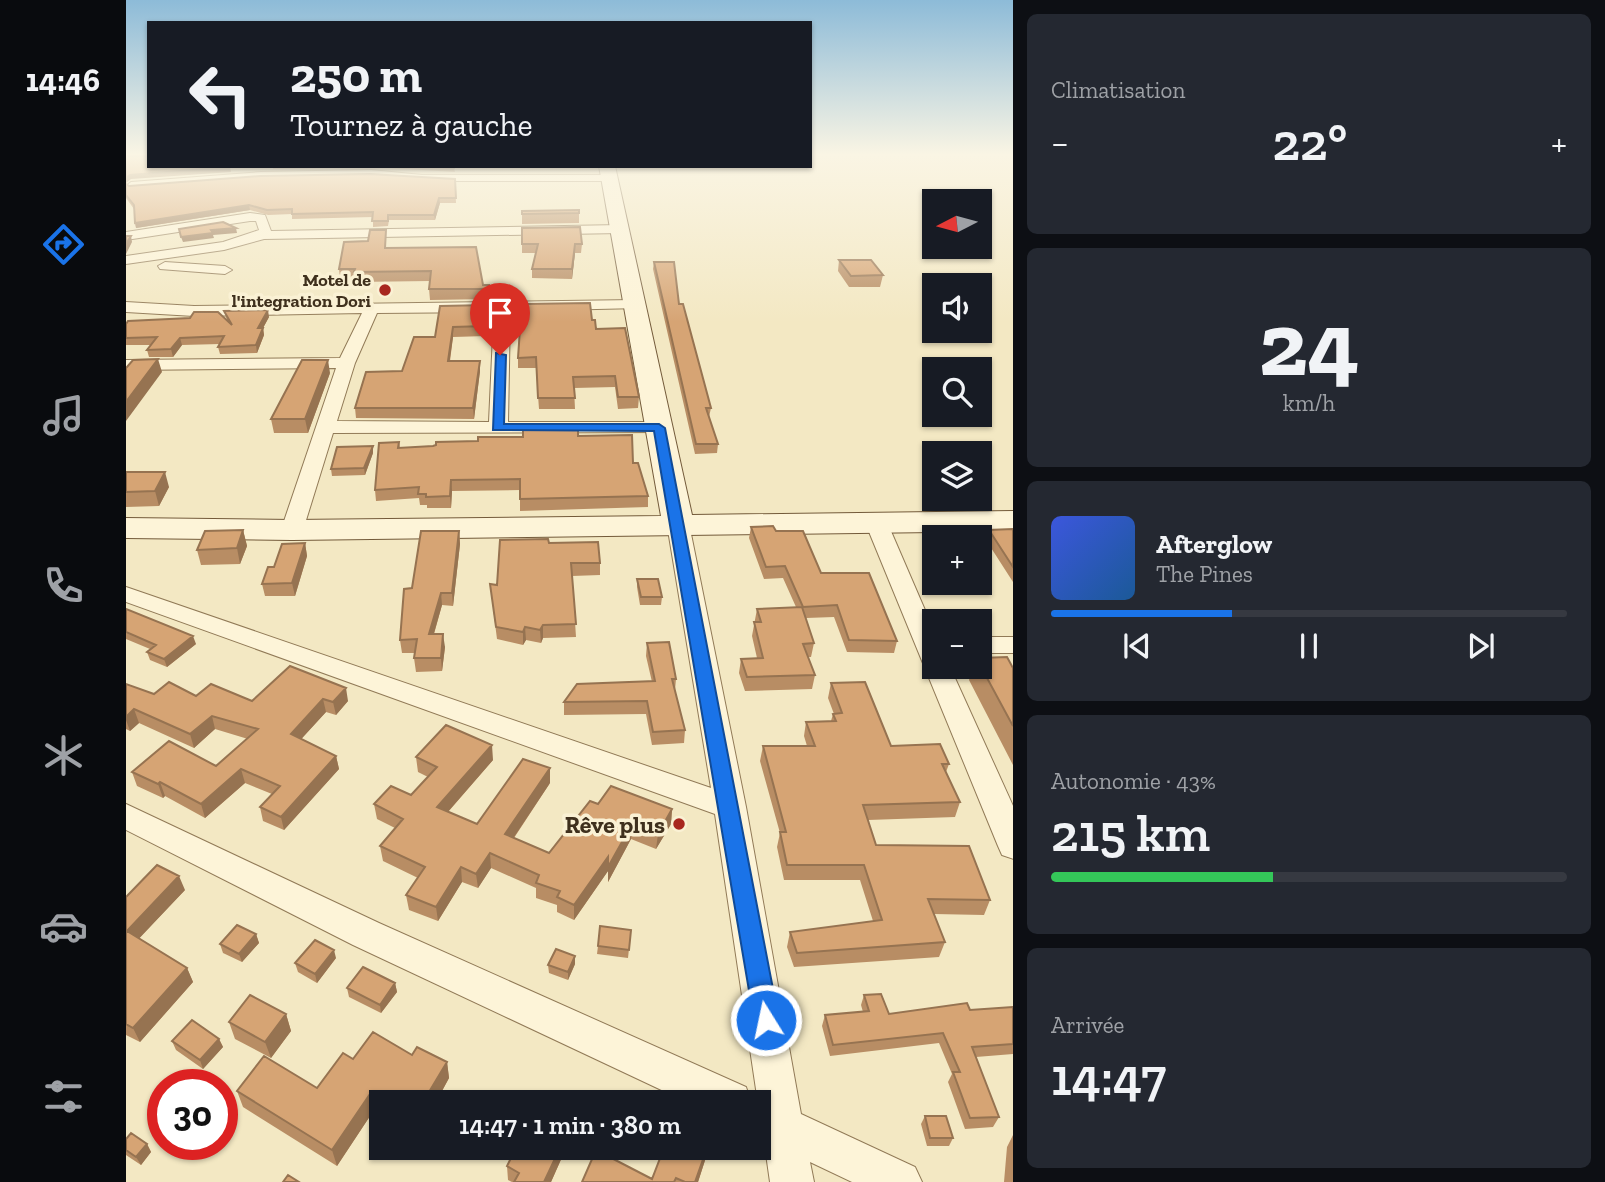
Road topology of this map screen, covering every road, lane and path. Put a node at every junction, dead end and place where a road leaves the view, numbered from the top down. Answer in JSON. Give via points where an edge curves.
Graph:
{"nodes":[{"id":1,"x":617,"y":211,"type":"edge"},
{"id":2,"x":621,"y":229,"type":"junction"},
{"id":3,"x":263,"y":235,"type":"junction"},
{"id":4,"x":126,"y":236,"type":"edge"},
{"id":5,"x":242,"y":241,"type":"junction"},
{"id":6,"x":126,"y":260,"type":"edge"},
{"id":7,"x":126,"y":266,"type":"edge"},
{"id":8,"x":635,"y":305,"type":"junction"},
{"id":9,"x":126,"y":307,"type":"edge"},
{"id":10,"x":502,"y":307,"type":"junction"},
{"id":11,"x":372,"y":309,"type":"junction"},
{"id":12,"x":346,"y":363,"type":"junction"},
{"id":13,"x":126,"y":365,"type":"edge"},
{"id":14,"x":326,"y":427,"type":"junction"},
{"id":15,"x":498,"y":427,"type":"junction"},
{"id":16,"x":659,"y":428,"type":"junction"},
{"id":17,"x":876,"y":522,"type":"junction"},
{"id":18,"x":1013,"y":522,"type":"edge"},
{"id":19,"x":678,"y":524,"type":"junction"},
{"id":20,"x":126,"y":528,"type":"edge"},
{"id":21,"x":292,"y":530,"type":"junction"},
{"id":22,"x":126,"y":594,"type":"edge"},
{"id":23,"x":922,"y":629,"type":"edge"},
{"id":24,"x":992,"y":645,"type":"edge"},
{"id":25,"x":1013,"y":645,"type":"edge"},
{"id":26,"x":943,"y":679,"type":"edge"},
{"id":27,"x":730,"y":807,"type":"junction"},
{"id":28,"x":126,"y":816,"type":"edge"},
{"id":29,"x":1013,"y":846,"type":"edge"},
{"id":30,"x":705,"y":1090,"type":"edge"},
{"id":31,"x":772,"y":1121,"type":"edge"},
{"id":32,"x":792,"y":1182,"type":"edge"},
{"id":33,"x":900,"y":1182,"type":"edge"}],
"edges":[{"from":1,"to":2,"type":"street"},
{"from":2,"to":3,"type":"street"},
{"from":2,"to":8,"type":"street"},
{"from":3,"to":4,"type":"street","via":[[261,218],[250,217]]},
{"from":3,"to":5,"type":"street"},
{"from":5,"to":6,"type":"street"},
{"from":5,"to":7,"type":"street","via":[[221,275],[195,266]]},
{"from":8,"to":10,"type":"street"},
{"from":8,"to":16,"type":"street"},
{"from":9,"to":11,"type":"street"},
{"from":10,"to":11,"type":"street"},
{"from":10,"to":15,"type":"street"},
{"from":11,"to":12,"type":"street"},
{"from":12,"to":13,"type":"street"},
{"from":12,"to":14,"type":"street"},
{"from":14,"to":15,"type":"street"},
{"from":14,"to":21,"type":"street"},
{"from":15,"to":16,"type":"street"},
{"from":16,"to":19,"type":"street"},
{"from":17,"to":18,"type":"street"},
{"from":17,"to":19,"type":"street"},
{"from":17,"to":23,"type":"street"},
{"from":19,"to":21,"type":"street"},
{"from":19,"to":27,"type":"street"},
{"from":20,"to":21,"type":"street"},
{"from":22,"to":27,"type":"street"},
{"from":24,"to":25,"type":"street"},
{"from":26,"to":29,"type":"street"},
{"from":27,"to":31,"type":"street"},
{"from":28,"to":30,"type":"street","via":[[366,934]]},
{"from":31,"to":32,"type":"street"},
{"from":31,"to":33,"type":"street"}]}
